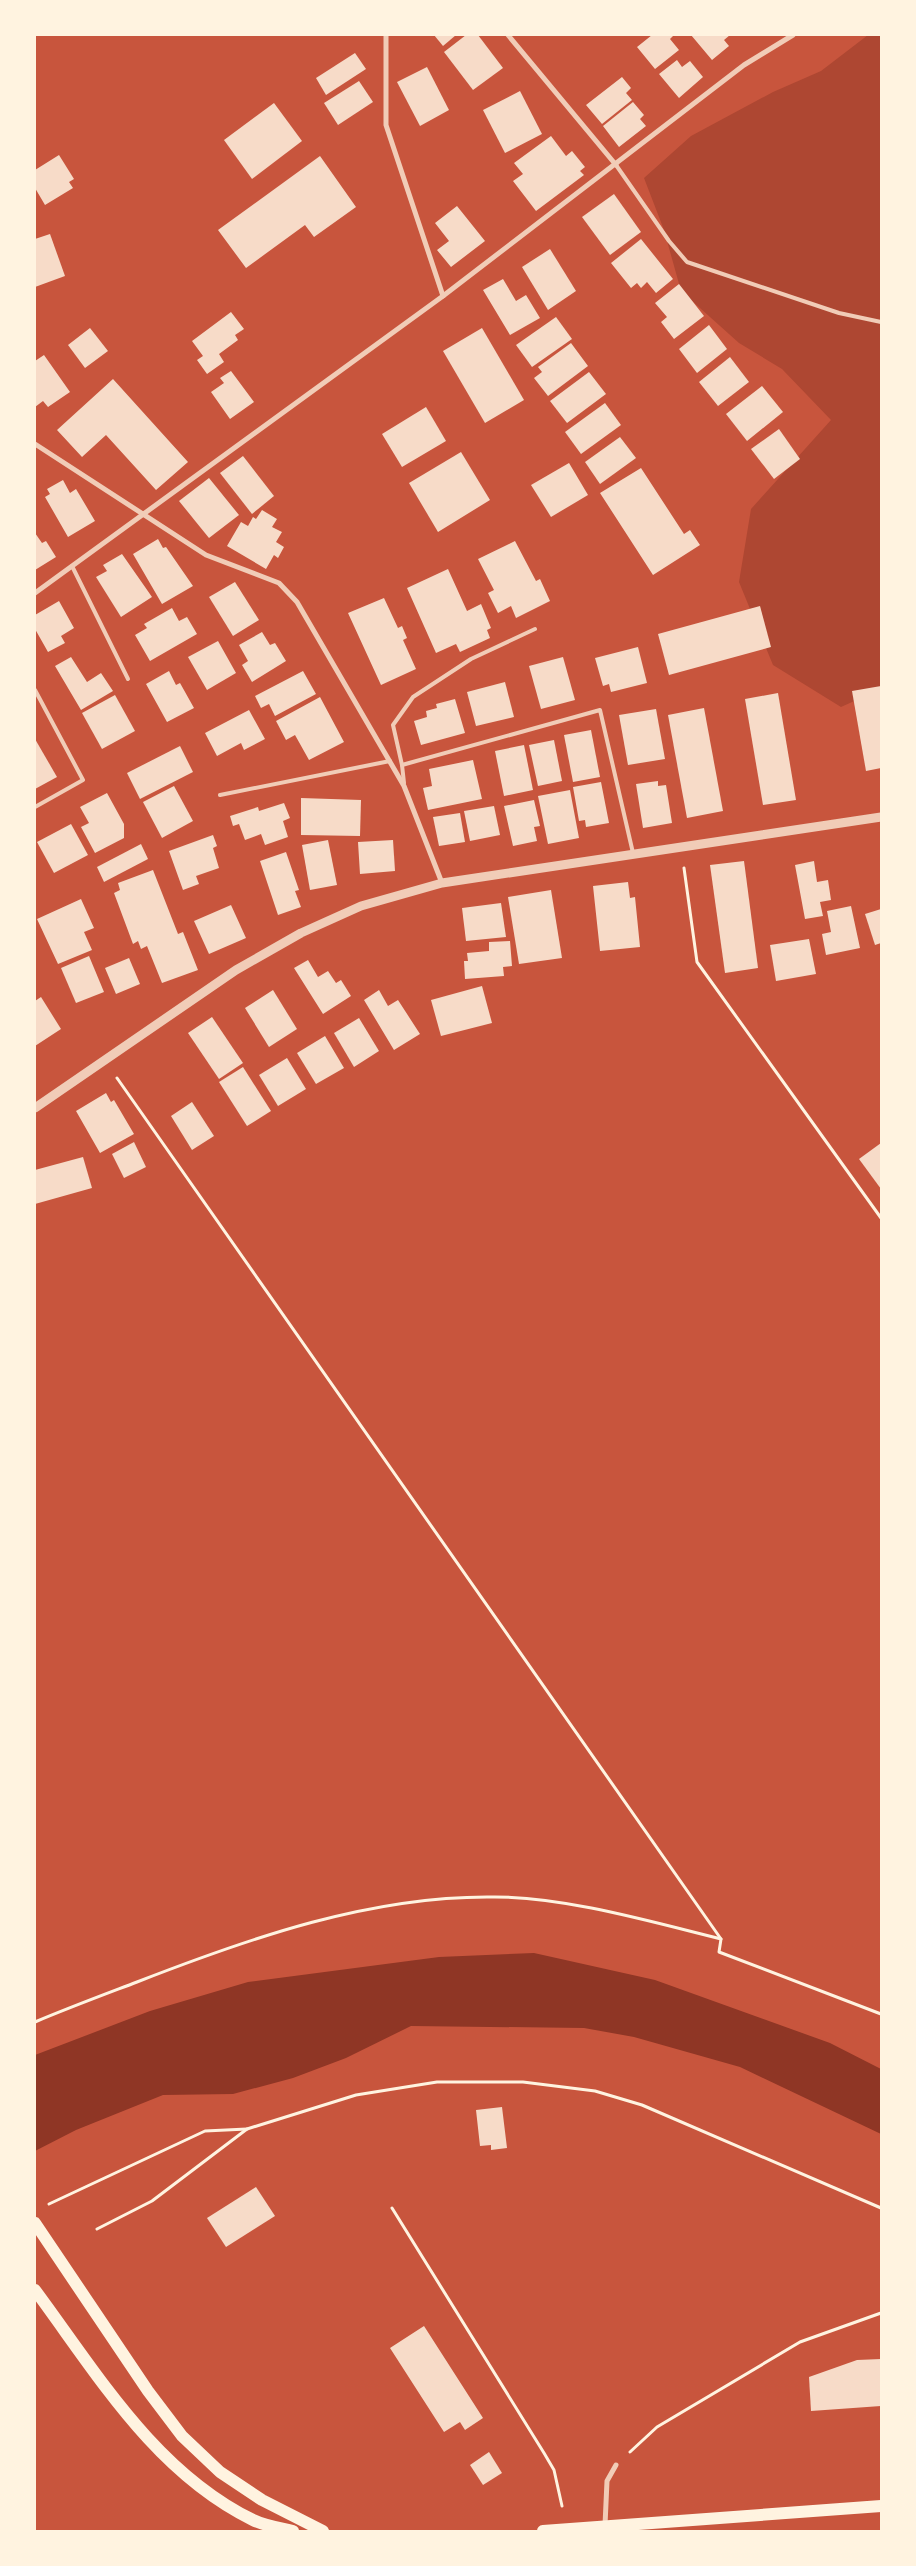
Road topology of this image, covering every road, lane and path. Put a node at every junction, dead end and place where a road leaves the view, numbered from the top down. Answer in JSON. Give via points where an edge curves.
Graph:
{"nodes":[{"id":1,"x":386,"y":35,"type":"edge"},
{"id":2,"x":508,"y":35,"type":"edge"},
{"id":3,"x":793,"y":35,"type":"edge"},
{"id":4,"x":616,"y":164,"type":"junction"},
{"id":5,"x":443,"y":296,"type":"junction"},
{"id":6,"x":881,"y":322,"type":"edge"},
{"id":7,"x":35,"y":444,"type":"edge"},
{"id":8,"x":143,"y":514,"type":"junction"},
{"id":9,"x":72,"y":566,"type":"junction"},
{"id":10,"x":35,"y":593,"type":"edge"},
{"id":11,"x":535,"y":629,"type":"dead end"},
{"id":12,"x":128,"y":679,"type":"dead end"},
{"id":13,"x":35,"y":690,"type":"edge"},
{"id":14,"x":390,"y":761,"type":"junction"},
{"id":15,"x":402,"y":765,"type":"junction"},
{"id":16,"x":404,"y":786,"type":"junction"},
{"id":17,"x":220,"y":796,"type":"dead end"},
{"id":18,"x":35,"y":807,"type":"edge"},
{"id":19,"x":881,"y":817,"type":"edge"},
{"id":20,"x":681,"y":848,"type":"junction"},
{"id":21,"x":632,"y":854,"type":"junction"},
{"id":22,"x":442,"y":883,"type":"junction"},
{"id":23,"x":105,"y":1061,"type":"junction"},
{"id":24,"x":35,"y":1108,"type":"edge"},
{"id":25,"x":881,"y":1218,"type":"edge"},
{"id":26,"x":721,"y":1939,"type":"junction"},
{"id":27,"x":881,"y":2014,"type":"edge"},
{"id":28,"x":35,"y":2022,"type":"edge"},
{"id":29,"x":247,"y":2129,"type":"junction"},
{"id":30,"x":44,"y":2206,"type":"dead end"},
{"id":31,"x":392,"y":2208,"type":"dead end"},
{"id":32,"x":881,"y":2208,"type":"edge"},
{"id":33,"x":35,"y":2223,"type":"edge"},
{"id":34,"x":97,"y":2229,"type":"dead end"},
{"id":35,"x":35,"y":2290,"type":"edge"},
{"id":36,"x":881,"y":2312,"type":"edge"},
{"id":37,"x":616,"y":2464,"type":"joint"},
{"id":38,"x":881,"y":2506,"type":"edge"},
{"id":39,"x":605,"y":2526,"type":"junction"},
{"id":40,"x":565,"y":2529,"type":"junction"},
{"id":41,"x":293,"y":2531,"type":"edge"},
{"id":42,"x":323,"y":2531,"type":"edge"},
{"id":43,"x":543,"y":2531,"type":"edge"}],
"edges":[{"from":1,"to":5,"type":"street","via":[[386,125]]},
{"from":2,"to":4,"type":"street"},
{"from":3,"to":4,"type":"street","via":[[744,65]]},
{"from":4,"to":5,"type":"street"},
{"from":4,"to":6,"type":"lane","via":[[687,262],[839,313]]},
{"from":5,"to":8,"type":"street"},
{"from":7,"to":8,"type":"street"},
{"from":8,"to":9,"type":"street"},
{"from":8,"to":14,"type":"street","via":[[206,555],[279,583],[297,602],[314,628]]},
{"from":9,"to":10,"type":"street"},
{"from":9,"to":12,"type":"lane"},
{"from":11,"to":15,"type":"lane","via":[[471,658],[413,697],[393,725]]},
{"from":13,"to":18,"type":"lane","via":[[83,780]]},
{"from":14,"to":16,"type":"street"},
{"from":14,"to":17,"type":"lane"},
{"from":15,"to":16,"type":"lane"},
{"from":15,"to":21,"type":"lane","via":[[600,710]]},
{"from":16,"to":22,"type":"street"},
{"from":19,"to":20,"type":"street"},
{"from":20,"to":21,"type":"street"},
{"from":20,"to":25,"type":"path","via":[[697,962]]},
{"from":21,"to":22,"type":"street"},
{"from":22,"to":23,"type":"street","via":[[361,906],[300,933],[236,970]]},
{"from":23,"to":24,"type":"street"},
{"from":23,"to":26,"type":"path"},
{"from":26,"to":27,"type":"path","via":[[719,1952]]},
{"from":26,"to":28,"type":"path","via":[[554,1903],[496,1896],[428,1899],[336,1916],[214,1952]]},
{"from":29,"to":30,"type":"path","via":[[205,2131]]},
{"from":29,"to":32,"type":"path","via":[[356,2096],[437,2082],[523,2082],[595,2091],[642,2105]]},
{"from":29,"to":34,"type":"path","via":[[152,2201]]},
{"from":31,"to":40,"type":"path","via":[[554,2470]]},
{"from":33,"to":42,"type":"main road","via":[[148,2392],[182,2436],[220,2472],[262,2500]]},
{"from":35,"to":41,"type":"main road","via":[[137,2428],[175,2468],[216,2499],[254,2521]]},
{"from":36,"to":37,"type":"path","via":[[800,2342],[658,2427]]},
{"from":37,"to":39,"type":"street","via":[[607,2481]]},
{"from":38,"to":39,"type":"main road"},
{"from":39,"to":40,"type":"main road"},
{"from":40,"to":43,"type":"main road"}]}
